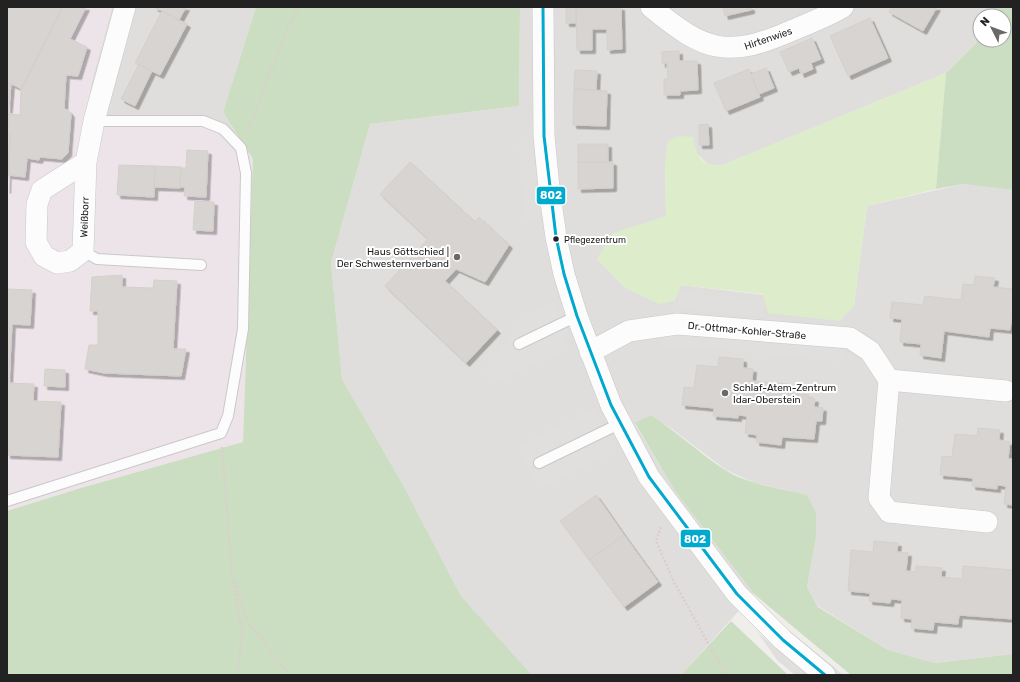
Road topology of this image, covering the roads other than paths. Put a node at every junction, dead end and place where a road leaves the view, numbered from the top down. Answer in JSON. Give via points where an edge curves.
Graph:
{"nodes":[{"id":1,"x":125,"y":7,"type":"edge"},
{"id":2,"x":543,"y":7,"type":"edge"},
{"id":3,"x":651,"y":7,"type":"edge"},
{"id":4,"x":844,"y":7,"type":"edge"},
{"id":5,"x":94,"y":120,"type":"junction"},
{"id":6,"x":86,"y":162,"type":"junction"},
{"id":7,"x":83,"y":251,"type":"junction"},
{"id":8,"x":201,"y":265,"type":"dead end"},
{"id":9,"x":577,"y":316,"type":"junction"},
{"id":10,"x":519,"y":344,"type":"dead end"},
{"id":11,"x":590,"y":352,"type":"junction"},
{"id":12,"x":889,"y":380,"type":"junction"},
{"id":13,"x":1006,"y":391,"type":"dead end"},
{"id":14,"x":621,"y":423,"type":"junction"},
{"id":15,"x":539,"y":463,"type":"dead end"},
{"id":16,"x":7,"y":501,"type":"edge"},
{"id":17,"x":987,"y":522,"type":"dead end"},
{"id":18,"x":825,"y":675,"type":"edge"}],
"edges":[{"from":1,"to":5,"type":"street","name":"Weißborr"},
{"from":2,"to":9,"type":"street","via":[[544,136],[549,188],[564,274]]},
{"from":3,"to":4,"type":"street","name":"Hirtenwies","via":[[685,33],[721,48],[752,46]]},
{"from":5,"to":6,"type":"street","name":"Weißborr"},
{"from":5,"to":16,"type":"lane","via":[[203,121],[222,128],[241,148],[246,173],[243,329],[228,416],[221,433]]},
{"from":6,"to":7,"type":"street","name":"Weißborr"},
{"from":6,"to":7,"type":"street","name":"Weißborr","via":[[42,190],[37,204],[36,242],[44,256],[57,263],[70,261]]},
{"from":7,"to":8,"type":"lane","via":[[97,259]]},
{"from":9,"to":10,"type":"lane"},
{"from":9,"to":11,"type":"street"},
{"from":11,"to":12,"type":"street","name":"Dr.-Ottmar-Kohler-Straße","via":[[629,331],[677,324],[850,338],[870,351]]},
{"from":11,"to":14,"type":"street"},
{"from":12,"to":13,"type":"street"},
{"from":12,"to":17,"type":"street","via":[[879,498],[889,512]]},
{"from":14,"to":15,"type":"lane"},
{"from":14,"to":18,"type":"street","via":[[649,477],[742,600],[783,640]]}]}
